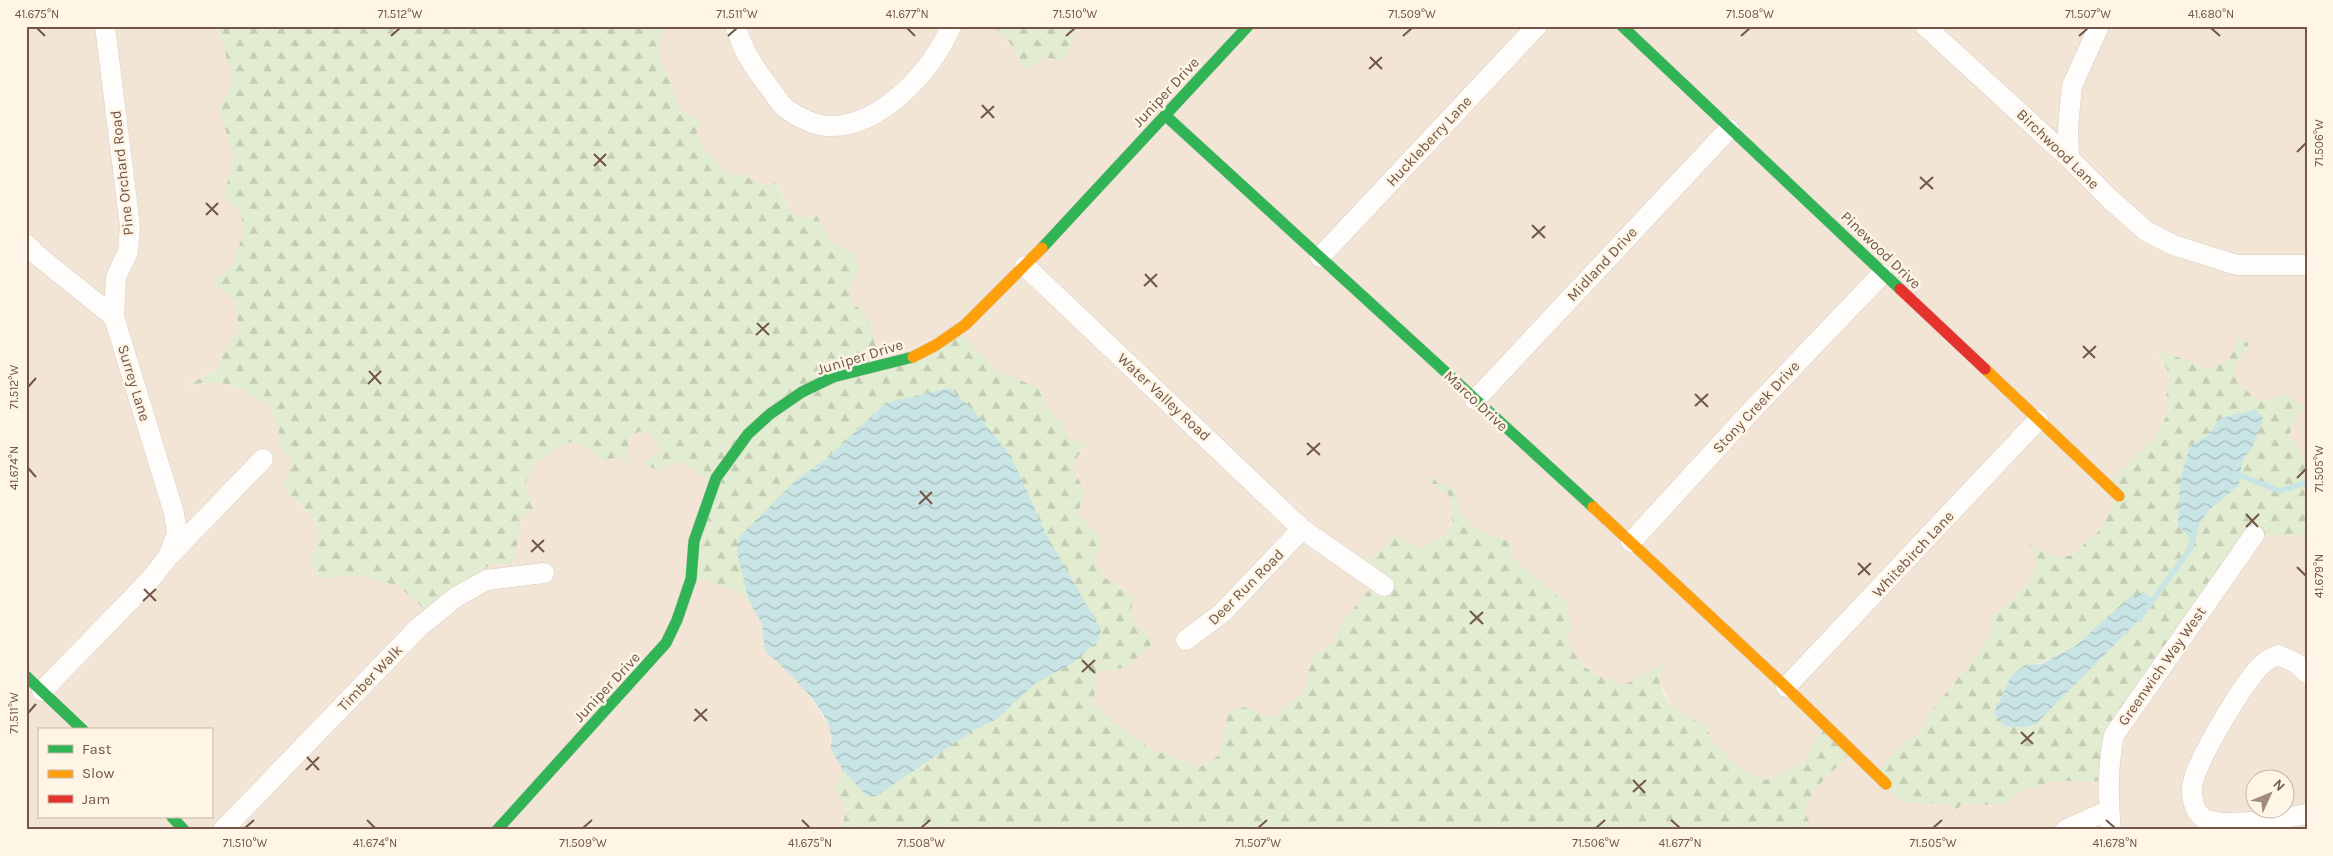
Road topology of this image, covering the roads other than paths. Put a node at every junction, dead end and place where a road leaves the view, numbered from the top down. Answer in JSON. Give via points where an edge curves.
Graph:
{"nodes":[{"id":1,"x":105,"y":26,"type":"edge"},
{"id":2,"x":736,"y":26,"type":"edge"},
{"id":3,"x":951,"y":26,"type":"edge"},
{"id":4,"x":1248,"y":26,"type":"edge"},
{"id":5,"x":1538,"y":26,"type":"edge"},
{"id":6,"x":1622,"y":26,"type":"edge"},
{"id":7,"x":1925,"y":26,"type":"edge"},
{"id":8,"x":2099,"y":26,"type":"edge"},
{"id":9,"x":1166,"y":116,"type":"junction"},
{"id":10,"x":1729,"y":129,"type":"junction"},
{"id":11,"x":2070,"y":158,"type":"junction"},
{"id":12,"x":26,"y":244,"type":"edge"},
{"id":13,"x":1320,"y":257,"type":"junction"},
{"id":14,"x":2307,"y":265,"type":"edge"},
{"id":15,"x":1025,"y":266,"type":"junction"},
{"id":16,"x":1882,"y":274,"type":"junction"},
{"id":17,"x":114,"y":317,"type":"junction"},
{"id":18,"x":1474,"y":400,"type":"junction"},
{"id":19,"x":2038,"y":420,"type":"junction"},
{"id":20,"x":264,"y":459,"type":"dead end"},
{"id":21,"x":2119,"y":496,"type":"dead end"},
{"id":22,"x":1302,"y":528,"type":"junction"},
{"id":23,"x":2254,"y":535,"type":"dead end"},
{"id":24,"x":1631,"y":542,"type":"junction"},
{"id":25,"x":168,"y":558,"type":"junction"},
{"id":26,"x":544,"y":573,"type":"dead end"},
{"id":27,"x":1384,"y":586,"type":"dead end"},
{"id":28,"x":1186,"y":640,"type":"dead end"},
{"id":29,"x":2307,"y":673,"type":"edge"},
{"id":30,"x":26,"y":676,"type":"edge"},
{"id":31,"x":1786,"y":687,"type":"junction"},
{"id":32,"x":42,"y":691,"type":"junction"},
{"id":33,"x":81,"y":728,"type":"edge"},
{"id":34,"x":1886,"y":784,"type":"dead end"},
{"id":35,"x":2307,"y":814,"type":"edge"},
{"id":36,"x":173,"y":818,"type":"edge"},
{"id":37,"x":2110,"y":820,"type":"edge"},
{"id":38,"x":184,"y":830,"type":"edge"},
{"id":39,"x":222,"y":830,"type":"edge"},
{"id":40,"x":497,"y":830,"type":"edge"},
{"id":41,"x":2065,"y":830,"type":"edge"}],
"edges":[{"from":1,"to":17,"type":"street","name":"Pine Orchard Road","via":[[130,226],[128,252],[116,277]]},
{"from":2,"to":3,"type":"street","via":[[751,63],[786,109],[809,122],[830,126],[859,121],[890,103],[927,68]]},
{"from":4,"to":9,"type":"street","name":"Juniper Drive"},
{"from":5,"to":13,"type":"street","name":"Huckleberry Lane"},
{"from":6,"to":10,"type":"street","name":"Pinewood Drive"},
{"from":7,"to":11,"type":"street","name":"Birchwood Lane"},
{"from":8,"to":11,"type":"street","via":[[2072,86],[2068,127]]},
{"from":9,"to":13,"type":"street","name":"Marco Drive"},
{"from":9,"to":15,"type":"street","name":"Juniper Drive"},
{"from":10,"to":16,"type":"street","name":"Pinewood Drive"},
{"from":10,"to":18,"type":"street","name":"Midland Drive"},
{"from":11,"to":14,"type":"street","name":"Birchwood Lane","via":[[2146,231],[2173,245],[2237,265]]},
{"from":12,"to":17,"type":"street"},
{"from":13,"to":18,"type":"street","name":"Marco Drive"},
{"from":15,"to":22,"type":"street","name":"Water Valley Road"},
{"from":15,"to":40,"type":"street","name":"Juniper Drive","via":[[965,325],[936,345],[908,360],[833,377],[802,392],[748,434],[716,478],[694,541],[691,579],[666,643]]},
{"from":16,"to":19,"type":"street","name":"Pinewood Drive"},
{"from":16,"to":24,"type":"street","name":"Stony Creek Drive"},
{"from":17,"to":25,"type":"street","name":"Surrey Lane","via":[[174,513],[177,534]]},
{"from":18,"to":24,"type":"street","name":"Marco Drive"},
{"from":19,"to":21,"type":"street","name":"Pinewood Drive"},
{"from":19,"to":31,"type":"street","name":"Whitebirch Lane"},
{"from":20,"to":25,"type":"street","name":"Surrey Lane"},
{"from":22,"to":27,"type":"street"},
{"from":22,"to":28,"type":"street","name":"Deer Run Road","via":[[1222,614]]},
{"from":23,"to":37,"type":"street","name":"Greenwich Way West","via":[[2114,735],[2110,756]]},
{"from":24,"to":31,"type":"street","name":"Marco Drive"},
{"from":25,"to":32,"type":"street","name":"Surrey Lane"},
{"from":26,"to":39,"type":"street","name":"Timber Walk","via":[[488,580],[456,597],[418,628]]},
{"from":29,"to":35,"type":"street","via":[[2296,663],[2278,656],[2263,662],[2229,710],[2192,784],[2195,806],[2200,816],[2210,821]]},
{"from":30,"to":32,"type":"street"},
{"from":31,"to":34,"type":"street","name":"Marco Drive"},
{"from":32,"to":33,"type":"street"},
{"from":36,"to":38,"type":"street"},
{"from":37,"to":41,"type":"street","name":"Greenwich Way West"}]}
